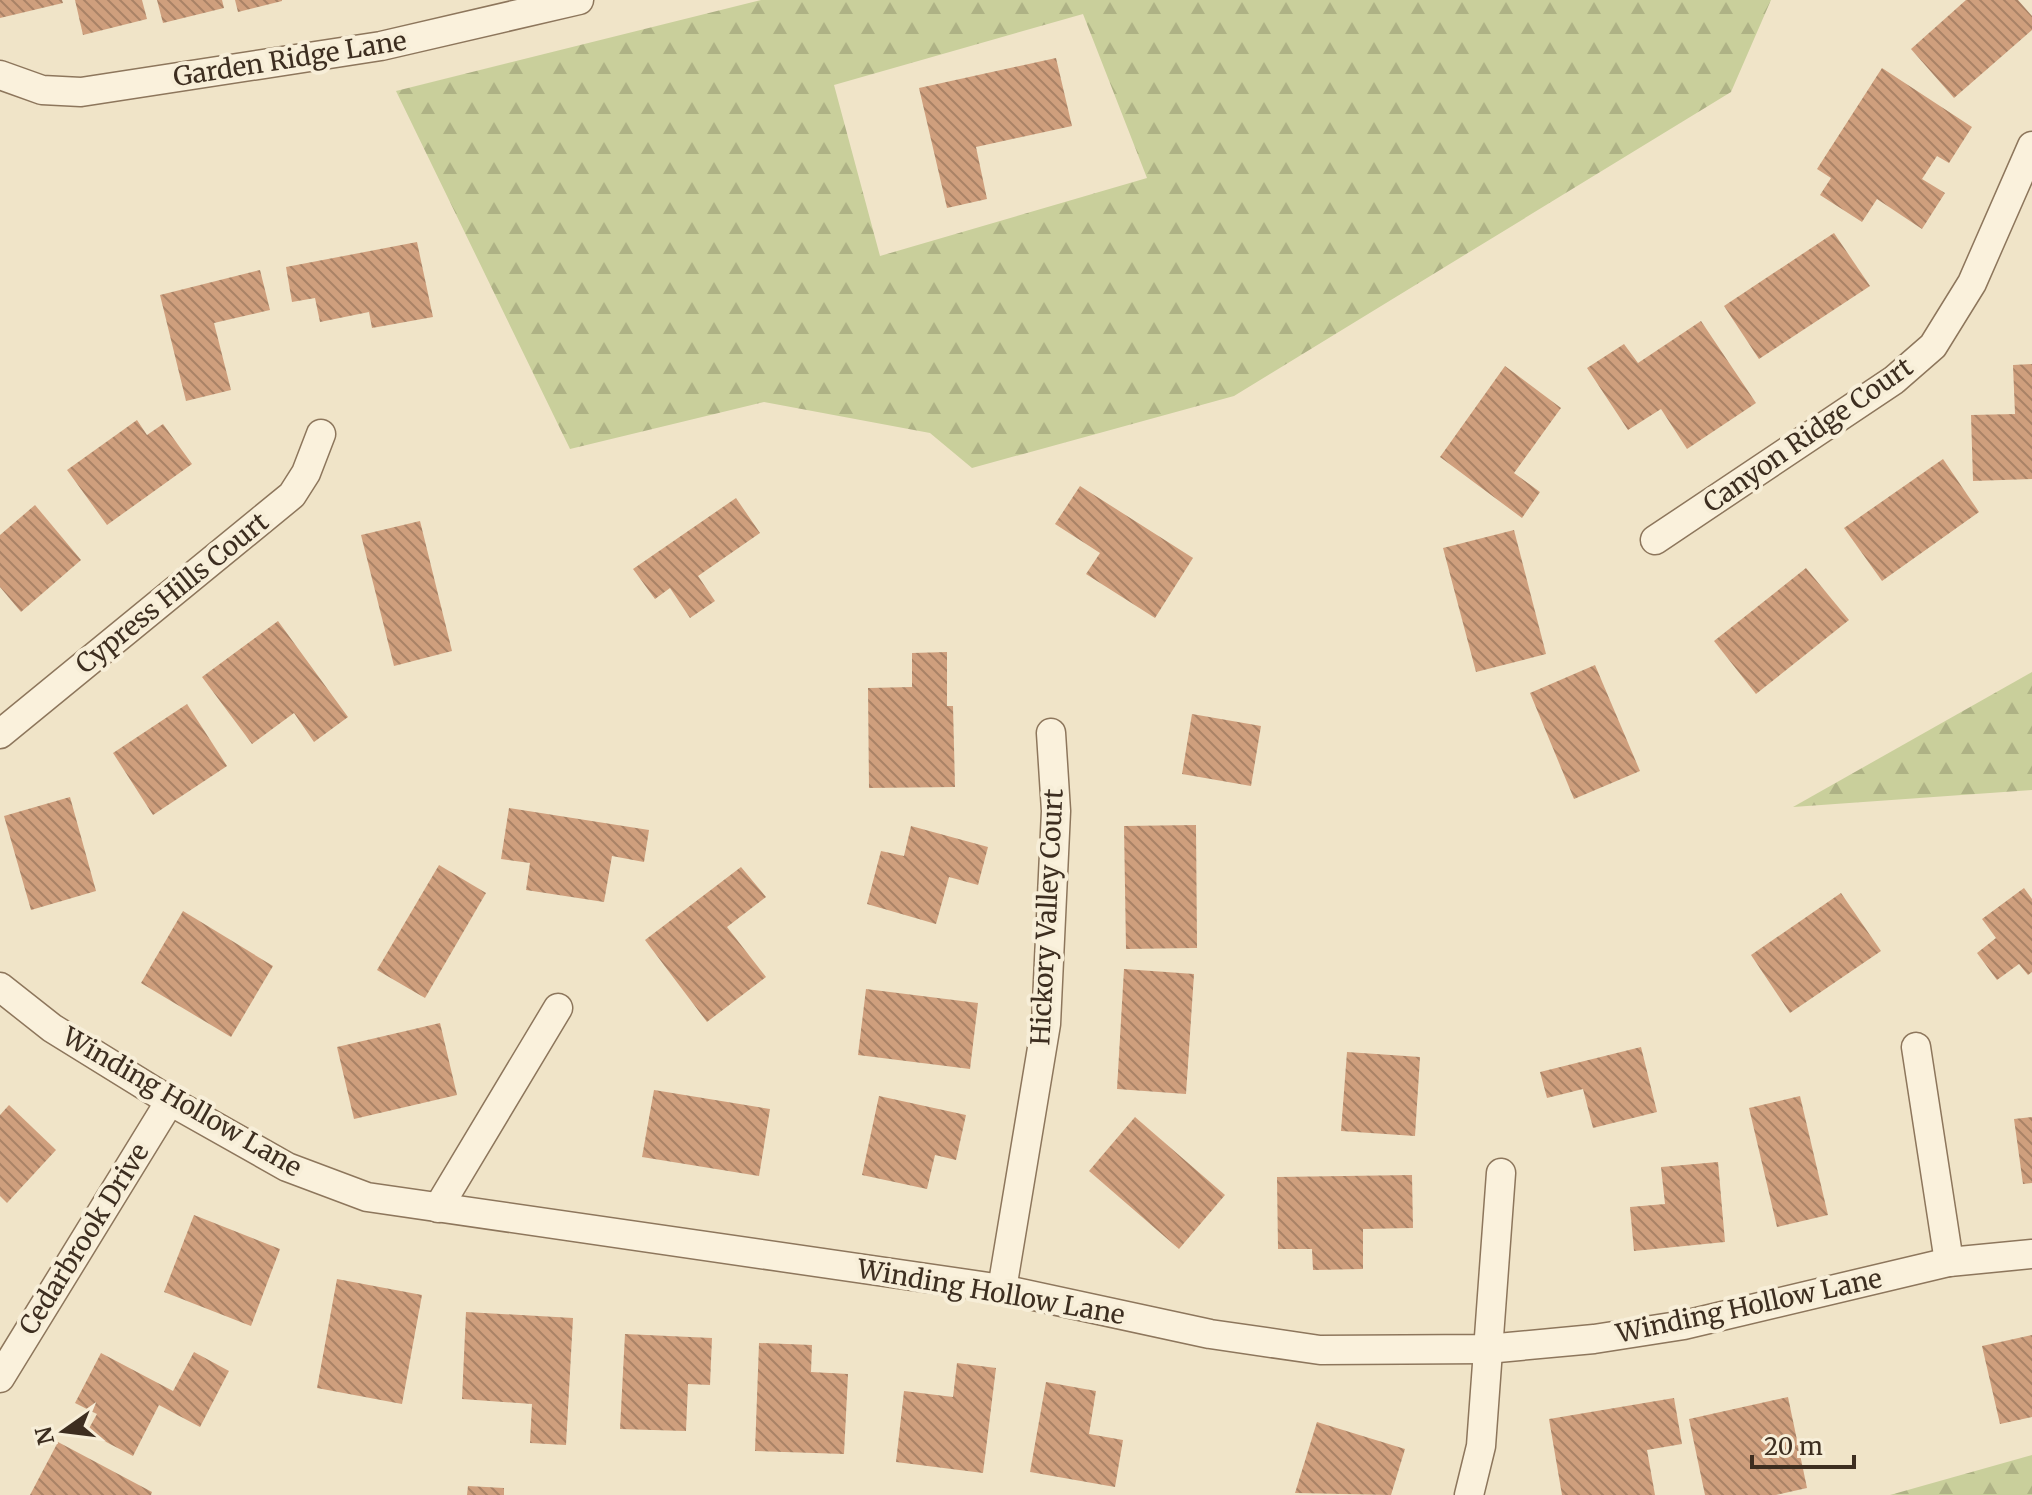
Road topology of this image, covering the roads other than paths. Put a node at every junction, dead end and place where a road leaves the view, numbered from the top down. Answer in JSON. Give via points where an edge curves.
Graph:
{"nodes":[{"id":1,"x":579,"y":0,"type":"edge"},
{"id":2,"x":0,"y":75,"type":"edge"},
{"id":3,"x":2032,"y":146,"type":"edge"},
{"id":4,"x":321,"y":434,"type":"dead end"},
{"id":5,"x":1655,"y":540,"type":"dead end"},
{"id":6,"x":1051,"y":733,"type":"dead end"},
{"id":7,"x":0,"y":734,"type":"edge"},
{"id":8,"x":0,"y":987,"type":"edge"},
{"id":9,"x":558,"y":1008,"type":"dead end"},
{"id":10,"x":1916,"y":1047,"type":"dead end"},
{"id":11,"x":170,"y":1101,"type":"junction"},
{"id":12,"x":1501,"y":1173,"type":"dead end"},
{"id":13,"x":438,"y":1208,"type":"junction"},
{"id":14,"x":2032,"y":1254,"type":"edge"},
{"id":15,"x":1949,"y":1262,"type":"junction"},
{"id":16,"x":1002,"y":1289,"type":"junction"},
{"id":17,"x":1487,"y":1349,"type":"junction"},
{"id":18,"x":0,"y":1378,"type":"edge"},
{"id":19,"x":1469,"y":1495,"type":"edge"}],
"edges":[{"from":1,"to":2,"type":"street","name":"Garden Ridge Lane","via":[[381,46],[81,92],[42,90]]},
{"from":3,"to":5,"type":"street","name":"Canyon Ridge Court","via":[[1972,283],[1933,346],[1894,380]]},
{"from":4,"to":7,"type":"street","name":"Cypress Hills Court","via":[[292,495]]},
{"from":6,"to":16,"type":"street","name":"Hickory Valley Court","via":[[1056,811],[1046,1024]]},
{"from":8,"to":11,"type":"street","name":"Winding Hollow Lane","via":[[52,1028]]},
{"from":9,"to":13,"type":"street"},
{"from":10,"to":15,"type":"street"},
{"from":11,"to":13,"type":"street","name":"Winding Hollow Lane","via":[[287,1167],[367,1197]]},
{"from":11,"to":18,"type":"street","name":"Cedarbrook Drive"},
{"from":12,"to":17,"type":"street"},
{"from":13,"to":16,"type":"street","name":"Winding Hollow Lane"},
{"from":14,"to":15,"type":"street","name":"Winding Hollow Lane"},
{"from":15,"to":17,"type":"street","name":"Winding Hollow Lane","via":[[1684,1325]]},
{"from":16,"to":17,"type":"street","name":"Winding Hollow Lane","via":[[1210,1334],[1320,1350]]},
{"from":17,"to":19,"type":"street","via":[[1481,1446]]}]}
